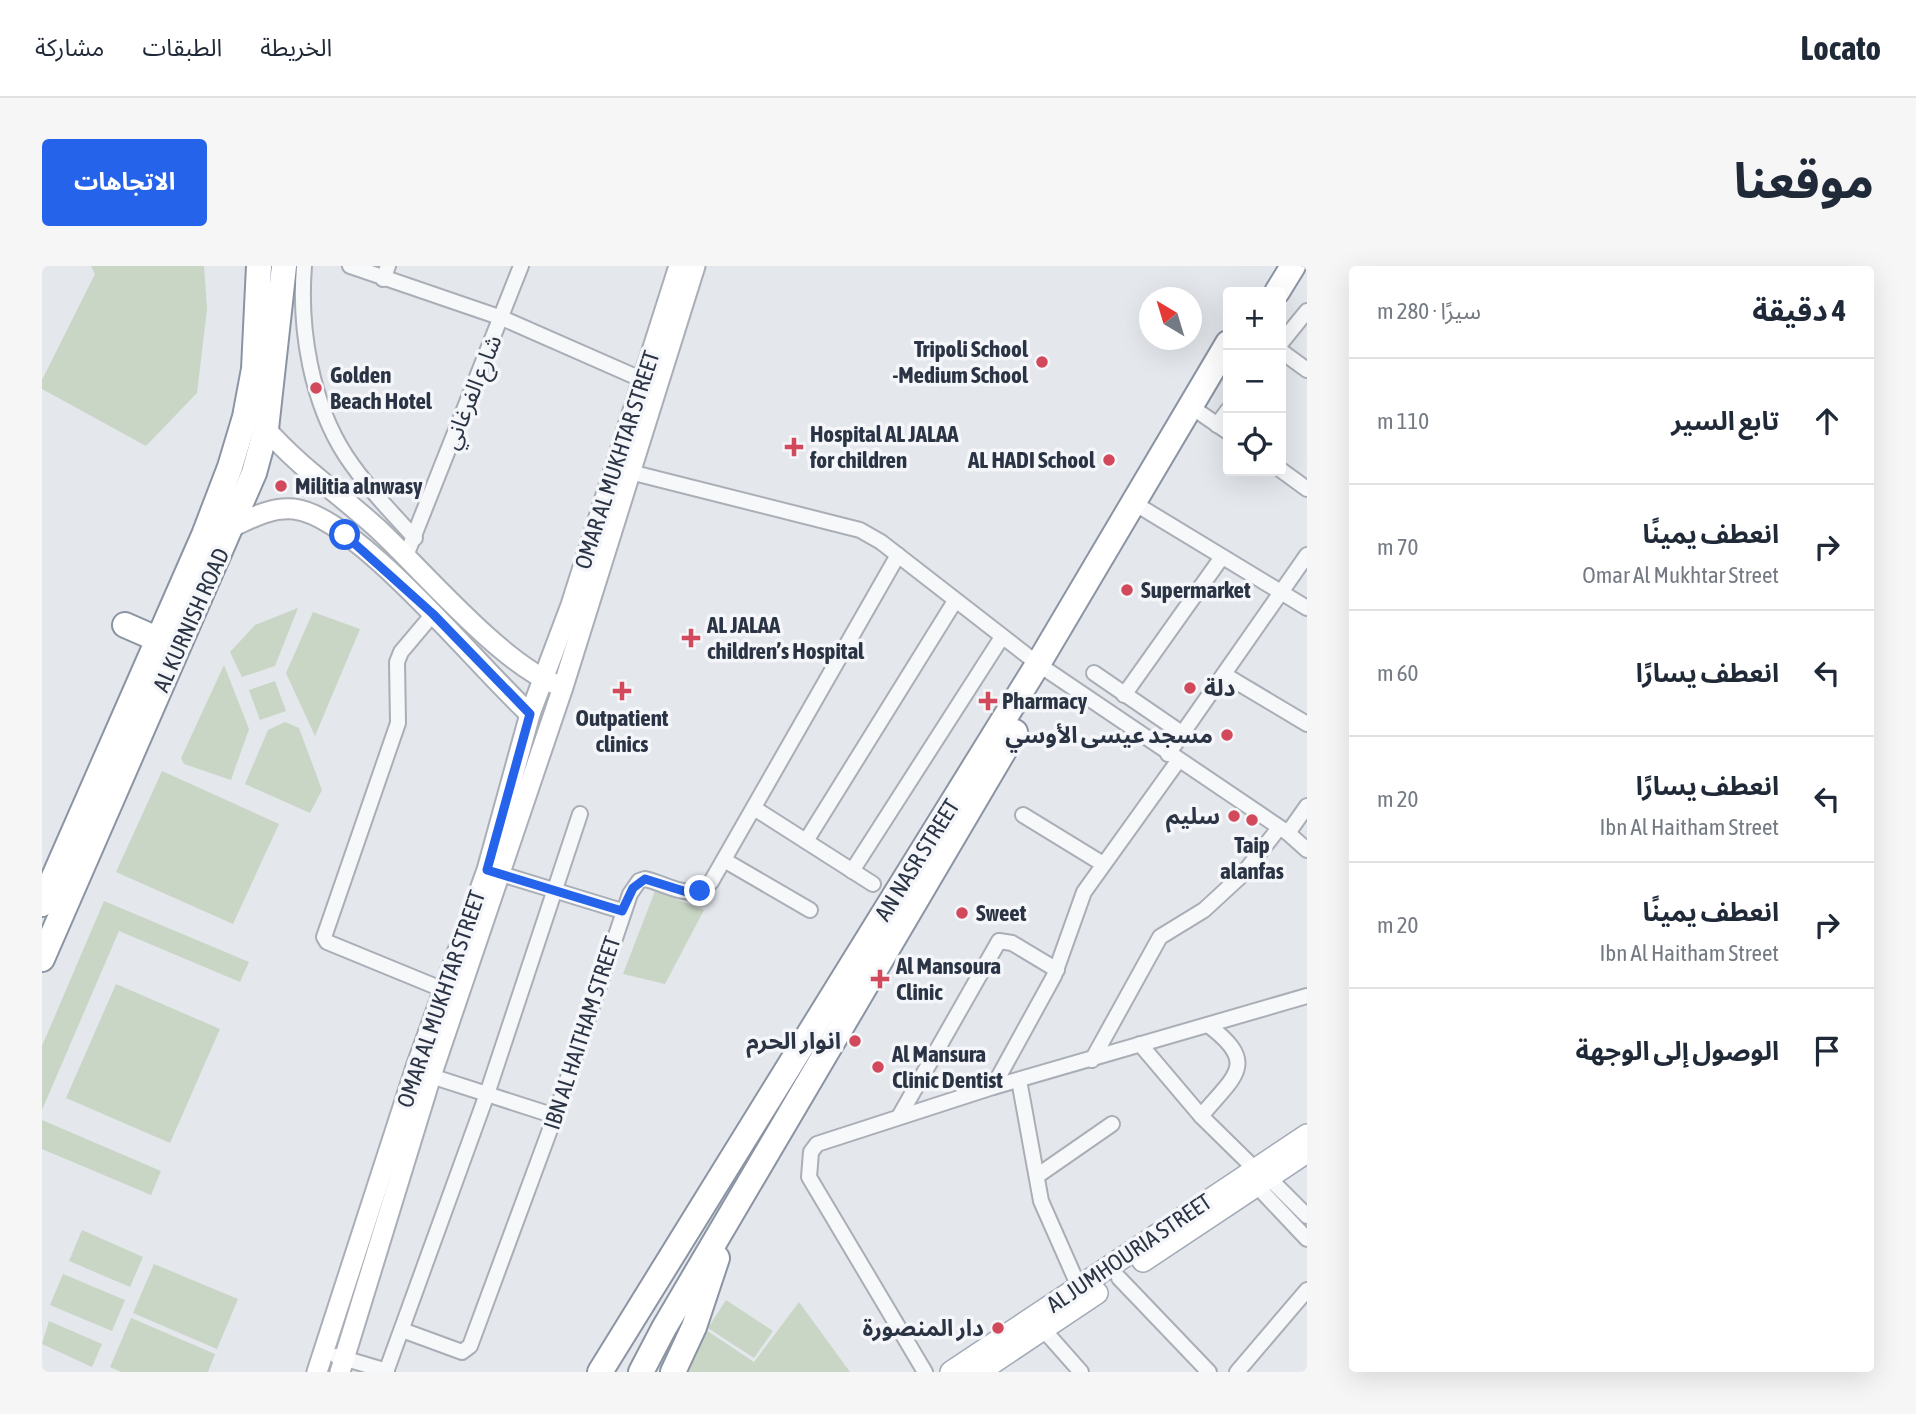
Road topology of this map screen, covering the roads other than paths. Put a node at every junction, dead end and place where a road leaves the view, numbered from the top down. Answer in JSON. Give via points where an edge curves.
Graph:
{"nodes":[{"id":1,"x":259,"y":266,"type":"edge"},
{"id":2,"x":284,"y":266,"type":"edge"},
{"id":3,"x":304,"y":266,"type":"edge"},
{"id":4,"x":350,"y":266,"type":"edge"},
{"id":5,"x":521,"y":266,"type":"edge"},
{"id":6,"x":679,"y":266,"type":"edge"},
{"id":7,"x":695,"y":266,"type":"edge"},
{"id":8,"x":1273,"y":266,"type":"edge"},
{"id":9,"x":1293,"y":266,"type":"edge"},
{"id":10,"x":385,"y":273,"type":"edge"},
{"id":11,"x":1261,"y":287,"type":"edge"},
{"id":12,"x":1280,"y":287,"type":"edge"},
{"id":13,"x":1307,"y":311,"type":"edge"},
{"id":14,"x":502,"y":318,"type":"junction"},
{"id":15,"x":1286,"y":337,"type":"edge"},
{"id":16,"x":1227,"y":350,"type":"edge"},
{"id":17,"x":1286,"y":355,"type":"edge"},
{"id":18,"x":1307,"y":370,"type":"edge"},
{"id":19,"x":643,"y":380,"type":"junction"},
{"id":20,"x":1223,"y":385,"type":"edge"},
{"id":21,"x":1210,"y":419,"type":"edge"},
{"id":22,"x":265,"y":429,"type":"junction"},
{"id":23,"x":630,"y":472,"type":"junction"},
{"id":24,"x":1286,"y":474,"type":"edge"},
{"id":25,"x":1307,"y":489,"type":"edge"},
{"id":26,"x":1139,"y":506,"type":"junction"},
{"id":27,"x":234,"y":526,"type":"junction"},
{"id":28,"x":415,"y":538,"type":"junction"},
{"id":29,"x":898,"y":555,"type":"junction"},
{"id":30,"x":1307,"y":555,"type":"edge"},
{"id":31,"x":406,"y":556,"type":"junction"},
{"id":32,"x":1222,"y":557,"type":"junction"},
{"id":33,"x":594,"y":559,"type":"junction"},
{"id":34,"x":1282,"y":593,"type":"junction"},
{"id":35,"x":955,"y":601,"type":"junction"},
{"id":36,"x":1307,"y":608,"type":"edge"},
{"id":37,"x":433,"y":614,"type":"junction"},
{"id":38,"x":125,"y":625,"type":"dead end"},
{"id":39,"x":1002,"y":637,"type":"junction"},
{"id":40,"x":158,"y":639,"type":"junction"},
{"id":41,"x":1044,"y":669,"type":"junction"},
{"id":42,"x":1094,"y":673,"type":"dead end"},
{"id":43,"x":1225,"y":675,"type":"junction"},
{"id":44,"x":543,"y":679,"type":"junction"},
{"id":45,"x":563,"y":687,"type":"junction"},
{"id":46,"x":1124,"y":695,"type":"junction"},
{"id":47,"x":530,"y":714,"type":"junction"},
{"id":48,"x":1307,"y":724,"type":"edge"},
{"id":49,"x":1183,"y":734,"type":"junction"},
{"id":50,"x":1173,"y":757,"type":"junction"},
{"id":51,"x":1307,"y":806,"type":"edge"},
{"id":52,"x":754,"y":808,"type":"junction"},
{"id":53,"x":580,"y":814,"type":"dead end"},
{"id":54,"x":1023,"y":815,"type":"dead end"},
{"id":55,"x":1283,"y":830,"type":"junction"},
{"id":56,"x":806,"y":841,"type":"junction"},
{"id":57,"x":1307,"y":850,"type":"edge"},
{"id":58,"x":724,"y":860,"type":"junction"},
{"id":59,"x":1103,"y":864,"type":"junction"},
{"id":60,"x":852,"y":871,"type":"junction"},
{"id":61,"x":494,"y":872,"type":"junction"},
{"id":62,"x":873,"y":884,"type":"dead end"},
{"id":63,"x":553,"y":889,"type":"junction"},
{"id":64,"x":42,"y":904,"type":"edge"},
{"id":65,"x":810,"y":910,"type":"dead end"},
{"id":66,"x":622,"y":911,"type":"junction"},
{"id":67,"x":42,"y":959,"type":"edge"},
{"id":68,"x":1057,"y":970,"type":"junction"},
{"id":69,"x":444,"y":990,"type":"junction"},
{"id":70,"x":1307,"y":996,"type":"edge"},
{"id":71,"x":1208,"y":1025,"type":"junction"},
{"id":72,"x":1140,"y":1044,"type":"junction"},
{"id":73,"x":1092,"y":1060,"type":"junction"},
{"id":74,"x":431,"y":1076,"type":"junction"},
{"id":75,"x":1019,"y":1080,"type":"junction"},
{"id":76,"x":993,"y":1087,"type":"junction"},
{"id":77,"x":487,"y":1094,"type":"junction"},
{"id":78,"x":900,"y":1115,"type":"junction"},
{"id":79,"x":555,"y":1116,"type":"junction"},
{"id":80,"x":1201,"y":1116,"type":"junction"},
{"id":81,"x":1112,"y":1124,"type":"dead end"},
{"id":82,"x":1307,"y":1135,"type":"edge"},
{"id":83,"x":1307,"y":1152,"type":"edge"},
{"id":84,"x":1037,"y":1176,"type":"junction"},
{"id":85,"x":1260,"y":1177,"type":"junction"},
{"id":86,"x":1307,"y":1216,"type":"edge"},
{"id":87,"x":728,"y":1220,"type":"junction"},
{"id":88,"x":1307,"y":1239,"type":"edge"},
{"id":89,"x":1119,"y":1278,"type":"junction"},
{"id":90,"x":1079,"y":1287,"type":"junction"},
{"id":91,"x":1307,"y":1290,"type":"edge"},
{"id":92,"x":1044,"y":1329,"type":"junction"},
{"id":93,"x":402,"y":1330,"type":"junction"},
{"id":94,"x":325,"y":1353,"type":"junction"},
{"id":95,"x":342,"y":1365,"type":"edge"},
{"id":96,"x":317,"y":1372,"type":"edge"},
{"id":97,"x":386,"y":1372,"type":"edge"},
{"id":98,"x":600,"y":1372,"type":"edge"},
{"id":99,"x":641,"y":1372,"type":"edge"},
{"id":100,"x":673,"y":1372,"type":"edge"},
{"id":101,"x":925,"y":1372,"type":"edge"},
{"id":102,"x":951,"y":1372,"type":"edge"},
{"id":103,"x":979,"y":1372,"type":"edge"},
{"id":104,"x":1081,"y":1372,"type":"edge"},
{"id":105,"x":1209,"y":1372,"type":"edge"},
{"id":106,"x":1237,"y":1372,"type":"edge"}],
"edges":[{"from":1,"to":40,"type":"highway","name":"AL KURNISH ROAD","via":[[254,369],[245,417],[208,524]]},
{"from":2,"to":22,"type":"highway","name":"AL KURNISH ROAD"},
{"from":3,"to":28,"type":"street","via":[[306,352],[338,441],[378,498]]},
{"from":4,"to":10,"type":"street"},
{"from":5,"to":14,"type":"street","name":"شارع الفرغاني"},
{"from":6,"to":19,"type":"main road","name":"OMAR AL MUKHTAR STREET"},
{"from":7,"to":23,"type":"main road","name":"OMAR AL MUKHTAR STREET"},
{"from":8,"to":11,"type":"highway"},
{"from":9,"to":12,"type":"highway"},
{"from":10,"to":14,"type":"street"},
{"from":13,"to":15,"type":"street"},
{"from":14,"to":19,"type":"street"},
{"from":14,"to":28,"type":"street","name":"شارع الفرغاني"},
{"from":16,"to":21,"type":"highway","name":"AN NASR STREET"},
{"from":17,"to":18,"type":"street"},
{"from":19,"to":33,"type":"main road","name":"OMAR AL MUKHTAR STREET"},
{"from":20,"to":21,"type":"highway","name":"AN NASR STREET"},
{"from":21,"to":26,"type":"highway","name":"AN NASR STREET"},
{"from":22,"to":27,"type":"highway","name":"AL KURNISH ROAD"},
{"from":22,"to":31,"type":"main road"},
{"from":23,"to":29,"type":"street","via":[[860,530]]},
{"from":23,"to":33,"type":"main road","name":"OMAR AL MUKHTAR STREET"},
{"from":24,"to":25,"type":"street"},
{"from":26,"to":32,"type":"street"},
{"from":26,"to":41,"type":"highway","name":"AN NASR STREET"},
{"from":27,"to":37,"type":"main road","via":[[267,511],[294,509],[317,515],[333,523]]},
{"from":27,"to":67,"type":"highway","name":"AL KURNISH ROAD"},
{"from":28,"to":31,"type":"street","name":"شارع الفرغاني"},
{"from":29,"to":35,"type":"street"},
{"from":29,"to":52,"type":"street","name":"IBN AL HAITHAM STREET"},
{"from":30,"to":34,"type":"street"},
{"from":31,"to":44,"type":"main road","via":[[475,624]]},
{"from":32,"to":34,"type":"street"},
{"from":32,"to":46,"type":"street"},
{"from":33,"to":44,"type":"main road","name":"OMAR AL MUKHTAR STREET"},
{"from":33,"to":45,"type":"main road","name":"OMAR AL MUKHTAR STREET"},
{"from":34,"to":36,"type":"street"},
{"from":34,"to":43,"type":"street"},
{"from":35,"to":39,"type":"street"},
{"from":35,"to":56,"type":"street"},
{"from":37,"to":47,"type":"main road"},
{"from":37,"to":69,"type":"street","via":[[397,662],[398,723],[324,937]]},
{"from":38,"to":40,"type":"highway"},
{"from":39,"to":41,"type":"street"},
{"from":39,"to":60,"type":"street"},
{"from":40,"to":64,"type":"highway","name":"AL KURNISH ROAD"},
{"from":41,"to":50,"type":"street"},
{"from":41,"to":87,"type":"highway","name":"AN NASR STREET"},
{"from":41,"to":98,"type":"highway","name":"AN NASR STREET"},
{"from":42,"to":46,"type":"street"},
{"from":43,"to":48,"type":"street"},
{"from":43,"to":49,"type":"street"},
{"from":44,"to":45,"type":"main road"},
{"from":44,"to":47,"type":"main road","name":"OMAR AL MUKHTAR STREET"},
{"from":45,"to":61,"type":"main road","name":"OMAR AL MUKHTAR STREET"},
{"from":46,"to":49,"type":"street"},
{"from":47,"to":61,"type":"main road","name":"OMAR AL MUKHTAR STREET"},
{"from":49,"to":50,"type":"street"},
{"from":50,"to":55,"type":"street"},
{"from":50,"to":59,"type":"street"},
{"from":51,"to":55,"type":"street"},
{"from":52,"to":56,"type":"street"},
{"from":52,"to":58,"type":"street","name":"IBN AL HAITHAM STREET"},
{"from":53,"to":63,"type":"street"},
{"from":54,"to":59,"type":"street"},
{"from":55,"to":57,"type":"street"},
{"from":55,"to":73,"type":"street","via":[[1204,910],[1160,937]]},
{"from":56,"to":60,"type":"street"},
{"from":58,"to":65,"type":"street"},
{"from":58,"to":66,"type":"street","name":"IBN AL HAITHAM STREET","via":[[700,891],[690,893],[639,881]]},
{"from":59,"to":68,"type":"street","via":[[1079,904]]},
{"from":60,"to":62,"type":"street"},
{"from":61,"to":63,"type":"street"},
{"from":61,"to":69,"type":"main road","name":"OMAR AL MUKHTAR STREET"},
{"from":61,"to":74,"type":"main road","name":"OMAR AL MUKHTAR STREET"},
{"from":63,"to":66,"type":"street"},
{"from":63,"to":77,"type":"street"},
{"from":66,"to":79,"type":"street","name":"IBN AL HAITHAM STREET"},
{"from":68,"to":76,"type":"street"},
{"from":68,"to":78,"type":"street","via":[[1012,943],[999,941]]},
{"from":69,"to":94,"type":"main road","name":"OMAR AL MUKHTAR STREET"},
{"from":70,"to":71,"type":"street"},
{"from":71,"to":72,"type":"street"},
{"from":71,"to":80,"type":"street","via":[[1230,1042],[1238,1063],[1236,1074]]},
{"from":72,"to":73,"type":"street"},
{"from":72,"to":80,"type":"street"},
{"from":73,"to":75,"type":"street"},
{"from":74,"to":77,"type":"street"},
{"from":74,"to":95,"type":"main road","name":"OMAR AL MUKHTAR STREET"},
{"from":75,"to":76,"type":"street"},
{"from":75,"to":84,"type":"street"},
{"from":76,"to":78,"type":"street"},
{"from":77,"to":79,"type":"street"},
{"from":77,"to":93,"type":"street"},
{"from":78,"to":101,"type":"street","via":[[817,1144],[811,1152],[809,1177]]},
{"from":79,"to":93,"type":"street","name":"IBN AL HAITHAM STREET","via":[[470,1346],[462,1352],[448,1349]]},
{"from":80,"to":85,"type":"street"},
{"from":81,"to":84,"type":"street"},
{"from":82,"to":85,"type":"main road","name":"AL JUMHOURIA STREET"},
{"from":83,"to":85,"type":"main road","name":"AL JUMHOURIA STREET"},
{"from":84,"to":90,"type":"street","via":[[1046,1213]]},
{"from":85,"to":86,"type":"street"},
{"from":85,"to":88,"type":"street"},
{"from":85,"to":89,"type":"main road","name":"AL JUMHOURIA STREET"},
{"from":85,"to":90,"type":"main road","name":"AL JUMHOURIA STREET"},
{"from":87,"to":99,"type":"highway"},
{"from":87,"to":100,"type":"highway","via":[[694,1327]]},
{"from":89,"to":92,"type":"main road","name":"AL JUMHOURIA STREET"},
{"from":89,"to":105,"type":"street"},
{"from":90,"to":102,"type":"main road","name":"AL JUMHOURIA STREET"},
{"from":91,"to":106,"type":"street"},
{"from":92,"to":103,"type":"main road","name":"AL JUMHOURIA STREET"},
{"from":92,"to":104,"type":"street"},
{"from":93,"to":97,"type":"street"},
{"from":94,"to":95,"type":"street"},
{"from":94,"to":96,"type":"main road","name":"OMAR AL MUKHTAR STREET"},
{"from":95,"to":97,"type":"street"}]}
